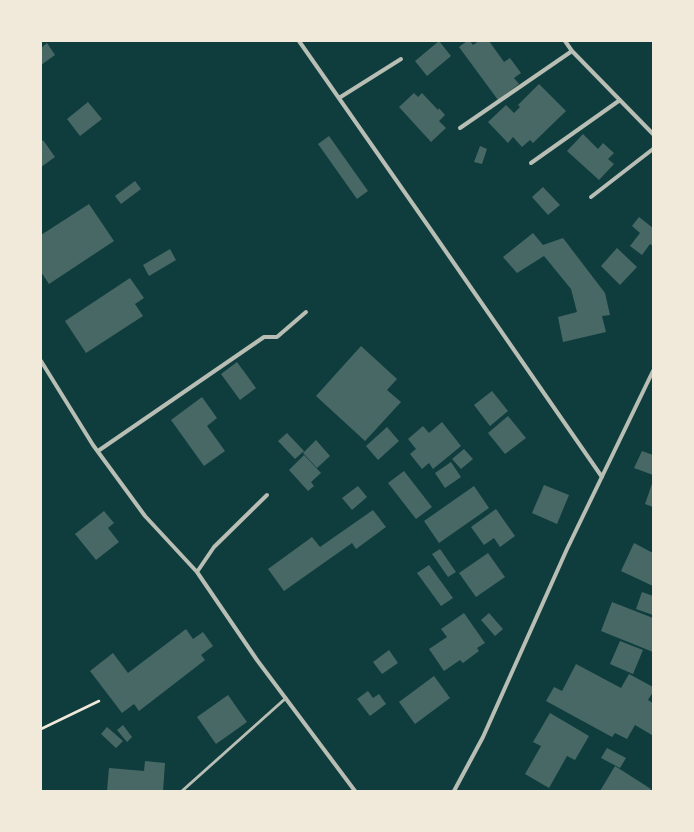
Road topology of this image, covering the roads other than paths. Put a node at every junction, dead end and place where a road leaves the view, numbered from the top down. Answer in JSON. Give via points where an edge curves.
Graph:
{"nodes":[{"id":1,"x":299,"y":41,"type":"edge"},
{"id":2,"x":565,"y":41,"type":"edge"},
{"id":3,"x":572,"y":51,"type":"junction"},
{"id":4,"x":401,"y":59,"type":"dead end"},
{"id":5,"x":339,"y":98,"type":"junction"},
{"id":6,"x":620,"y":100,"type":"junction"},
{"id":7,"x":460,"y":128,"type":"dead end"},
{"id":8,"x":653,"y":134,"type":"edge"},
{"id":9,"x":653,"y":149,"type":"edge"},
{"id":10,"x":530,"y":163,"type":"dead end"},
{"id":11,"x":591,"y":197,"type":"dead end"},
{"id":12,"x":306,"y":312,"type":"dead end"},
{"id":13,"x":41,"y":361,"type":"edge"},
{"id":14,"x":653,"y":371,"type":"edge"},
{"id":15,"x":98,"y":452,"type":"junction"},
{"id":16,"x":602,"y":477,"type":"junction"},
{"id":17,"x":267,"y":495,"type":"dead end"},
{"id":18,"x":197,"y":572,"type":"junction"},
{"id":19,"x":286,"y":698,"type":"junction"},
{"id":20,"x":182,"y":791,"type":"edge"},
{"id":21,"x":355,"y":791,"type":"edge"},
{"id":22,"x":454,"y":791,"type":"edge"}],
"edges":[{"from":1,"to":5,"type":"street"},
{"from":2,"to":3,"type":"street"},
{"from":3,"to":6,"type":"street"},
{"from":3,"to":7,"type":"street"},
{"from":4,"to":5,"type":"street"},
{"from":5,"to":16,"type":"street"},
{"from":6,"to":8,"type":"street"},
{"from":6,"to":10,"type":"street"},
{"from":9,"to":11,"type":"street"},
{"from":12,"to":15,"type":"street","via":[[277,337],[264,337]]},
{"from":13,"to":15,"type":"street"},
{"from":14,"to":16,"type":"street"},
{"from":15,"to":18,"type":"street","via":[[145,516]]},
{"from":16,"to":22,"type":"street","via":[[483,737]]},
{"from":17,"to":18,"type":"street","via":[[214,547]]},
{"from":18,"to":19,"type":"street"},
{"from":19,"to":20,"type":"lane"},
{"from":19,"to":21,"type":"street"}]}
